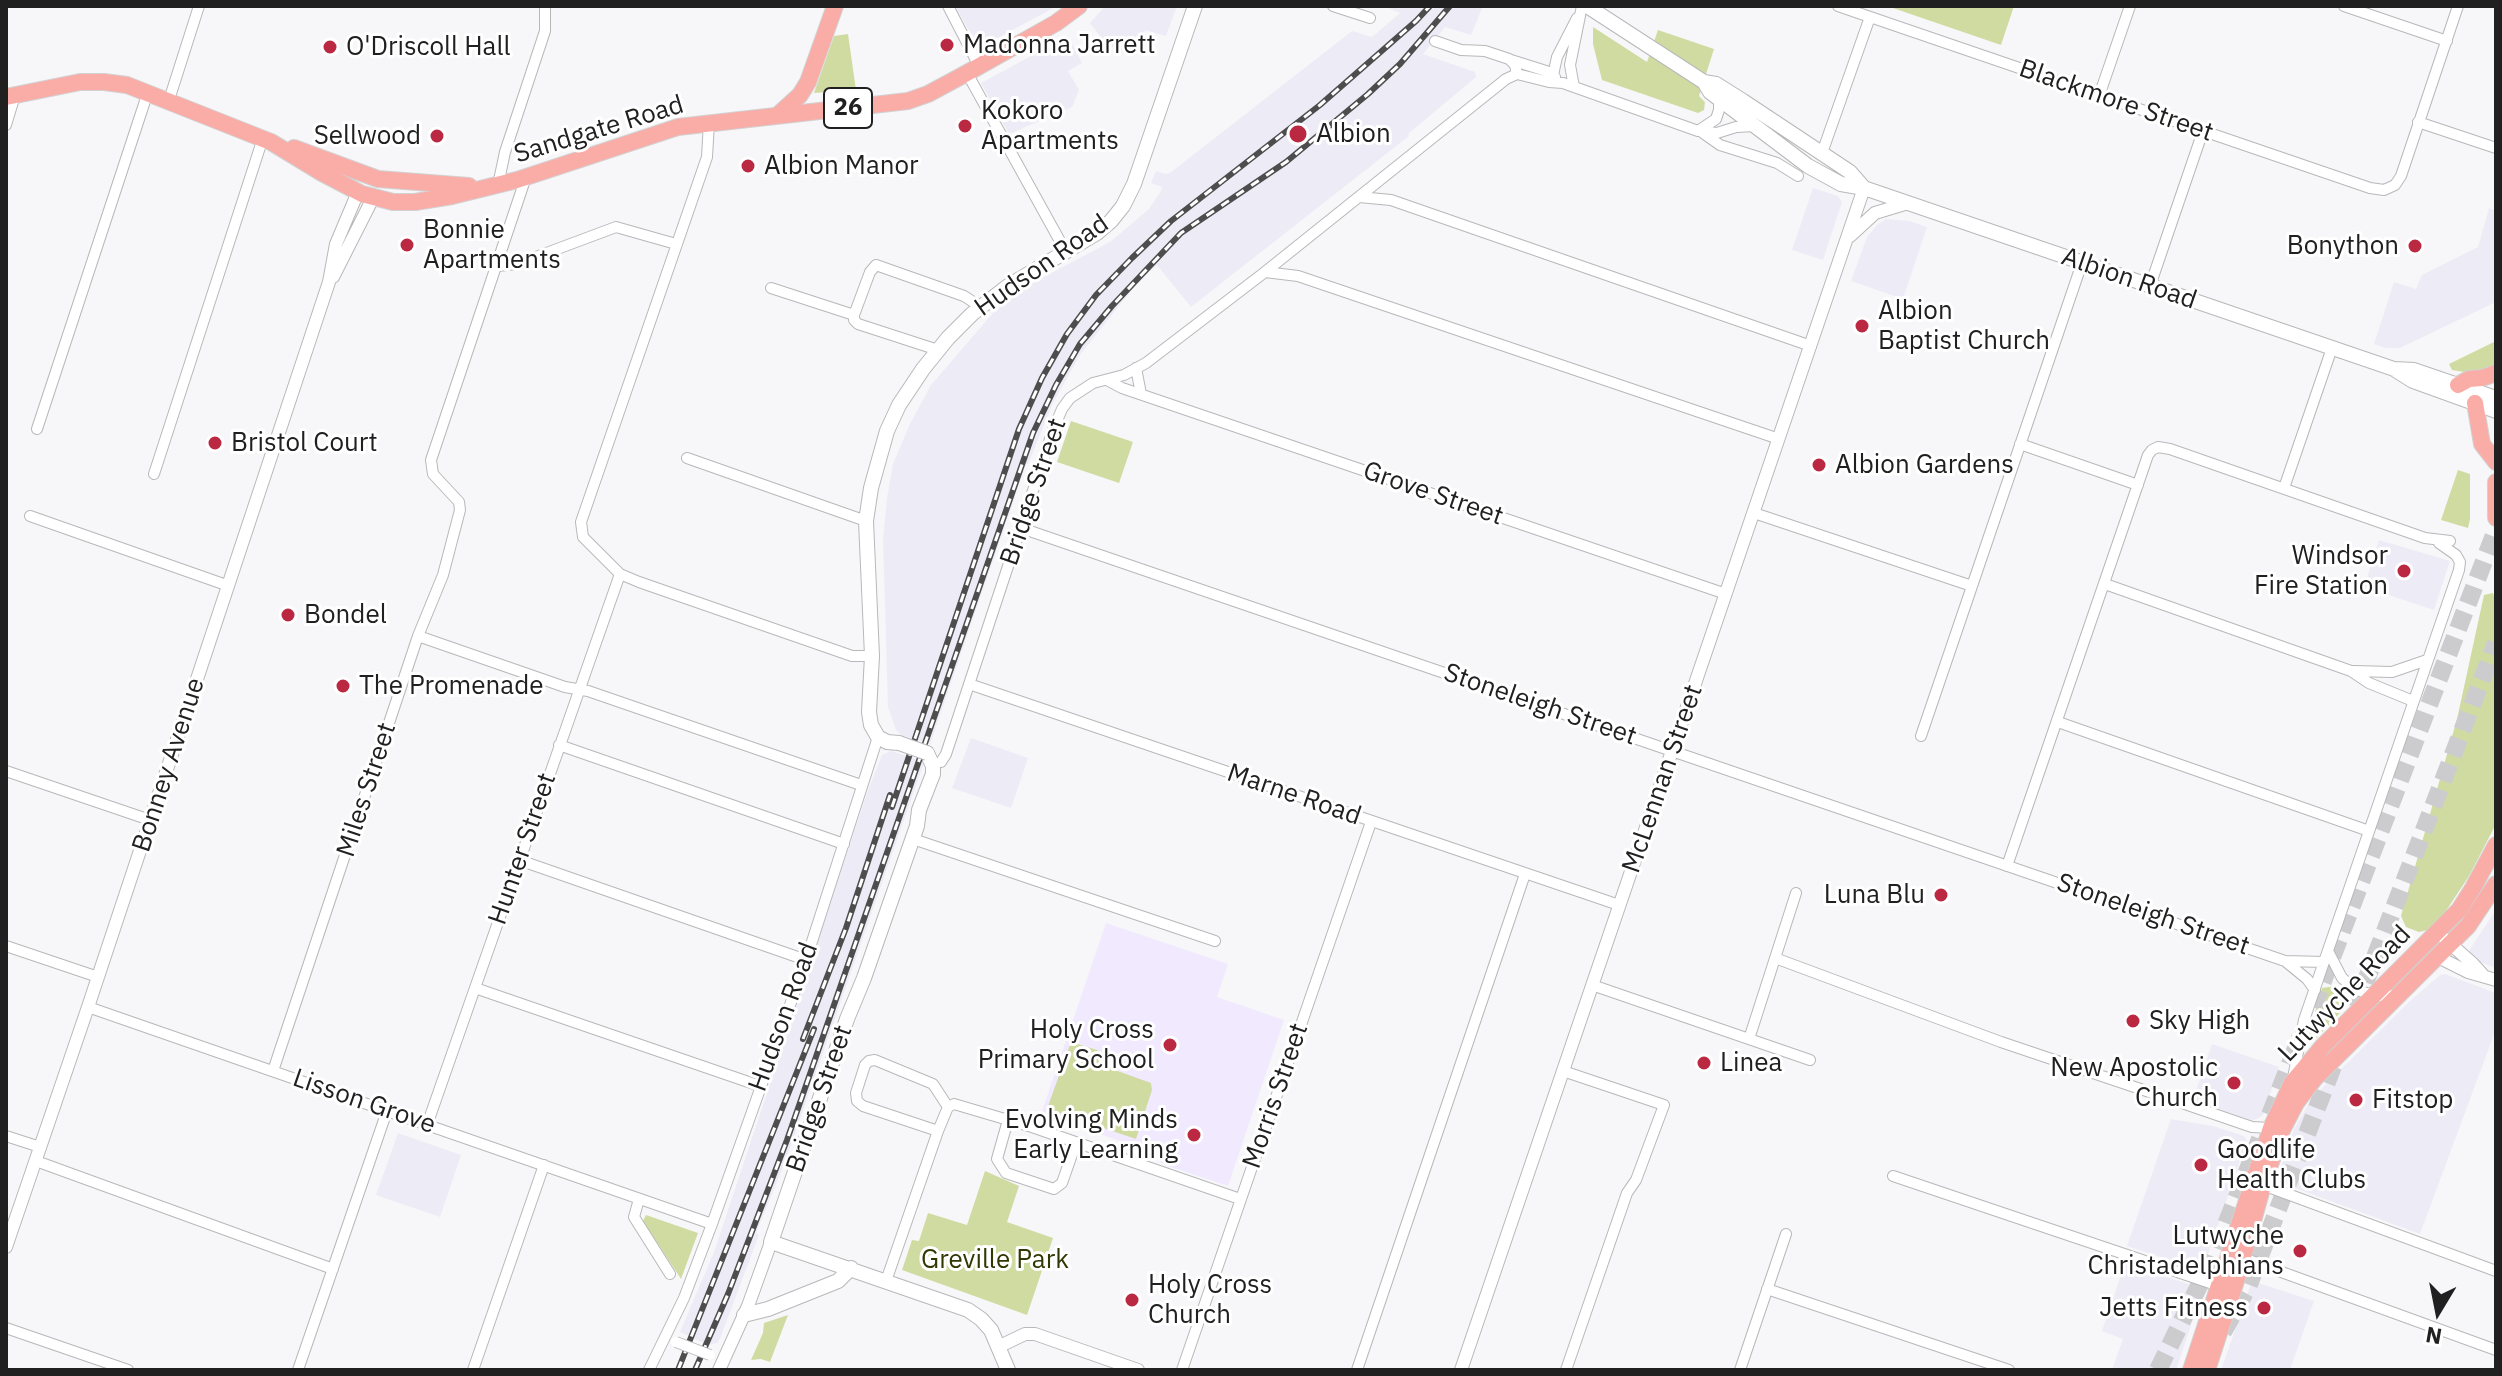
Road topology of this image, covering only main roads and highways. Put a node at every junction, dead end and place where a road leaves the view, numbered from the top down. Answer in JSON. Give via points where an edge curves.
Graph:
{"nodes":[{"id":1,"x":835,"y":6,"type":"edge"},
{"id":2,"x":1079,"y":6,"type":"edge"},
{"id":3,"x":1195,"y":6,"type":"edge"},
{"id":4,"x":1587,"y":6,"type":"edge"},
{"id":5,"x":1704,"y":82,"type":"junction"},
{"id":6,"x":11,"y":96,"type":"edge"},
{"id":7,"x":778,"y":115,"type":"junction"},
{"id":8,"x":267,"y":140,"type":"junction"},
{"id":9,"x":372,"y":177,"type":"junction"},
{"id":10,"x":494,"y":186,"type":"junction"},
{"id":11,"x":1864,"y":188,"type":"junction"},
{"id":12,"x":366,"y":195,"type":"junction"},
{"id":13,"x":2394,"y":369,"type":"junction"},
{"id":14,"x":2496,"y":373,"type":"edge"},
{"id":15,"x":2458,"y":385,"type":"junction"},
{"id":16,"x":2496,"y":398,"type":"edge"},
{"id":17,"x":2475,"y":403,"type":"junction"},
{"id":18,"x":2496,"y":411,"type":"edge"},
{"id":19,"x":2496,"y":462,"type":"edge"},
{"id":20,"x":2496,"y":482,"type":"edge"},
{"id":21,"x":2496,"y":518,"type":"edge"},
{"id":22,"x":927,"y":753,"type":"junction"},
{"id":23,"x":915,"y":832,"type":"junction"},
{"id":24,"x":2496,"y":845,"type":"edge"},
{"id":25,"x":2496,"y":884,"type":"edge"},
{"id":26,"x":2444,"y":938,"type":"junction"},
{"id":27,"x":851,"y":1268,"type":"junction"},
{"id":28,"x":744,"y":1315,"type":"road end"},
{"id":29,"x":1008,"y":1370,"type":"edge"},
{"id":30,"x":2191,"y":1370,"type":"edge"},
{"id":31,"x":2207,"y":1370,"type":"edge"}],
"edges":[{"from":1,"to":7,"type":"highway","number":"26","via":[[808,82]]},
{"from":2,"to":7,"type":"highway","name":"Sandgate Road","number":"26","via":[[928,94],[908,101]]},
{"from":3,"to":22,"type":"main road","name":"Hudson Road","bridge":true,"via":[[1129,195],[1111,221],[981,307],[938,350],[887,431],[866,521],[870,719],[884,741]]},
{"from":4,"to":5,"type":"main road"},
{"from":5,"to":11,"type":"main road","via":[[1722,88],[1822,153]]},
{"from":5,"to":11,"type":"main road","name":"Albion Road","via":[[1719,99],[1824,175]]},
{"from":6,"to":8,"type":"highway","name":"Sandgate Road","number":"26","via":[[93,82],[127,85]]},
{"from":7,"to":10,"type":"highway","name":"Sandgate Road","number":"26","via":[[678,127]]},
{"from":8,"to":9,"type":"highway","name":"Sandgate Road","number":"26"},
{"from":8,"to":12,"type":"highway","name":"Sandgate Road","number":"26"},
{"from":9,"to":10,"type":"highway","name":"Sandgate Road","number":"26"},
{"from":9,"to":12,"type":"highway"},
{"from":10,"to":12,"type":"highway","name":"Sandgate Road","number":"26","via":[[415,202]]},
{"from":11,"to":13,"type":"main road","name":"Albion Road"},
{"from":13,"to":15,"type":"main road","name":"Albion Road"},
{"from":13,"to":17,"type":"main road","name":"Albion Road"},
{"from":14,"to":15,"type":"highway"},
{"from":15,"to":16,"type":"main road","name":"Albion Road"},
{"from":17,"to":18,"type":"main road","name":"Albion Road"},
{"from":17,"to":19,"type":"highway","via":[[2482,444]]},
{"from":20,"to":21,"type":"highway"},
{"from":22,"to":23,"type":"main road","name":"Bridge Street","via":[[933,774]]},
{"from":22,"to":23,"type":"main road","name":"Bridge Street","via":[[941,762],[941,777]]},
{"from":23,"to":27,"type":"main road","name":"Bridge Street","via":[[771,1242]]},
{"from":24,"to":26,"type":"highway","name":"Lutwyche Road"},
{"from":25,"to":26,"type":"highway","name":"Lutwyche Road","via":[[2476,917]]},
{"from":26,"to":30,"type":"highway","name":"Lutwyche Road","via":[[2374,995],[2292,1083],[2271,1128]]},
{"from":26,"to":31,"type":"highway","name":"Lutwyche Road","via":[[2438,957],[2304,1090],[2286,1122]]},
{"from":27,"to":28,"type":"main road","via":[[838,1281]]},
{"from":27,"to":29,"type":"main road","via":[[972,1313],[987,1325]]}]}
